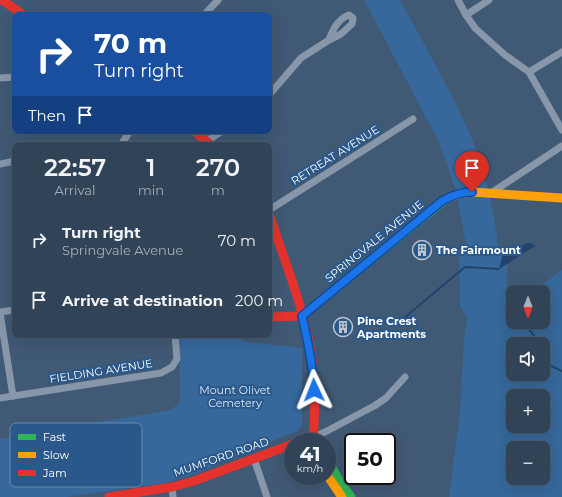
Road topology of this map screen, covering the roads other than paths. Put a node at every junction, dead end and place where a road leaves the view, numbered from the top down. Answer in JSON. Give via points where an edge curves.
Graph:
{"nodes":[{"id":1,"x":2,"y":0,"type":"edge"},
{"id":2,"x":218,"y":0,"type":"edge"},
{"id":3,"x":458,"y":0,"type":"edge"},
{"id":4,"x":489,"y":0,"type":"edge"},
{"id":5,"x":20,"y":12,"type":"edge"},
{"id":6,"x":207,"y":12,"type":"edge"},
{"id":7,"x":466,"y":15,"type":"junction"},
{"id":8,"x":329,"y":40,"type":"dead end"},
{"id":9,"x":562,"y":52,"type":"edge"},
{"id":10,"x":529,"y":72,"type":"junction"},
{"id":11,"x":12,"y":77,"type":"edge"},
{"id":12,"x":0,"y":78,"type":"edge"},
{"id":13,"x":272,"y":92,"type":"edge"},
{"id":14,"x":413,"y":119,"type":"dead end"},
{"id":15,"x":562,"y":130,"type":"edge"},
{"id":16,"x":198,"y":134,"type":"edge"},
{"id":17,"x":219,"y":134,"type":"edge"},
{"id":18,"x":208,"y":142,"type":"edge"},
{"id":19,"x":210,"y":142,"type":"edge"},
{"id":20,"x":562,"y":146,"type":"edge"},
{"id":21,"x":12,"y":162,"type":"edge"},
{"id":22,"x":0,"y":164,"type":"edge"},
{"id":23,"x":491,"y":193,"type":"junction"},
{"id":24,"x":562,"y":198,"type":"edge"},
{"id":25,"x":272,"y":208,"type":"edge"},
{"id":26,"x":272,"y":222,"type":"edge"},
{"id":27,"x":12,"y":311,"type":"edge"},
{"id":28,"x":0,"y":313,"type":"edge"},
{"id":29,"x":302,"y":316,"type":"junction"},
{"id":30,"x":272,"y":317,"type":"edge"},
{"id":31,"x":175,"y":338,"type":"edge"},
{"id":32,"x":405,"y":377,"type":"dead end"},
{"id":33,"x":13,"y":396,"type":"junction"},
{"id":34,"x":0,"y":398,"type":"edge"},
{"id":35,"x":315,"y":433,"type":"edge"},
{"id":36,"x":324,"y":433,"type":"edge"},
{"id":37,"x":284,"y":449,"type":"edge"},
{"id":38,"x":254,"y":459,"type":"junction"},
{"id":39,"x":336,"y":475,"type":"edge"},
{"id":40,"x":334,"y":485,"type":"edge"},
{"id":41,"x":172,"y":487,"type":"junction"},
{"id":42,"x":109,"y":497,"type":"edge"},
{"id":43,"x":173,"y":497,"type":"edge"},
{"id":44,"x":267,"y":497,"type":"edge"},
{"id":45,"x":342,"y":497,"type":"edge"},
{"id":46,"x":351,"y":497,"type":"edge"}],
"edges":[{"from":1,"to":5,"type":"street"},
{"from":2,"to":6,"type":"street"},
{"from":3,"to":7,"type":"street"},
{"from":4,"to":7,"type":"street"},
{"from":7,"to":10,"type":"street","via":[[475,28]]},
{"from":8,"to":13,"type":"street","via":[[301,58]]},
{"from":9,"to":10,"type":"street"},
{"from":10,"to":15,"type":"street"},
{"from":11,"to":12,"type":"street"},
{"from":14,"to":25,"type":"street","name":"RETREAT AVENUE"},
{"from":16,"to":18,"type":"street"},
{"from":17,"to":19,"type":"street"},
{"from":20,"to":23,"type":"street"},
{"from":21,"to":22,"type":"street"},
{"from":23,"to":24,"type":"street","name":"SPRINGVALE AVENUE"},
{"from":23,"to":29,"type":"street","name":"SPRINGVALE AVENUE","via":[[465,192],[442,201]]},
{"from":26,"to":29,"type":"street"},
{"from":27,"to":28,"type":"street"},
{"from":28,"to":33,"type":"street"},
{"from":29,"to":30,"type":"street"},
{"from":29,"to":35,"type":"street","via":[[314,375]]},
{"from":31,"to":33,"type":"street","name":"FIELDING AVENUE","via":[[177,358],[172,367],[161,373]]},
{"from":32,"to":36,"type":"street","via":[[386,398]]},
{"from":33,"to":34,"type":"street","name":"FIELDING AVENUE"},
{"from":37,"to":38,"type":"street","name":"MUMFORD ROAD"},
{"from":38,"to":41,"type":"street","name":"MUMFORD ROAD"},
{"from":38,"to":44,"type":"street"},
{"from":39,"to":46,"type":"street"},
{"from":40,"to":45,"type":"street"},
{"from":41,"to":42,"type":"street","name":"MUMFORD ROAD"},
{"from":41,"to":43,"type":"street"}]}
